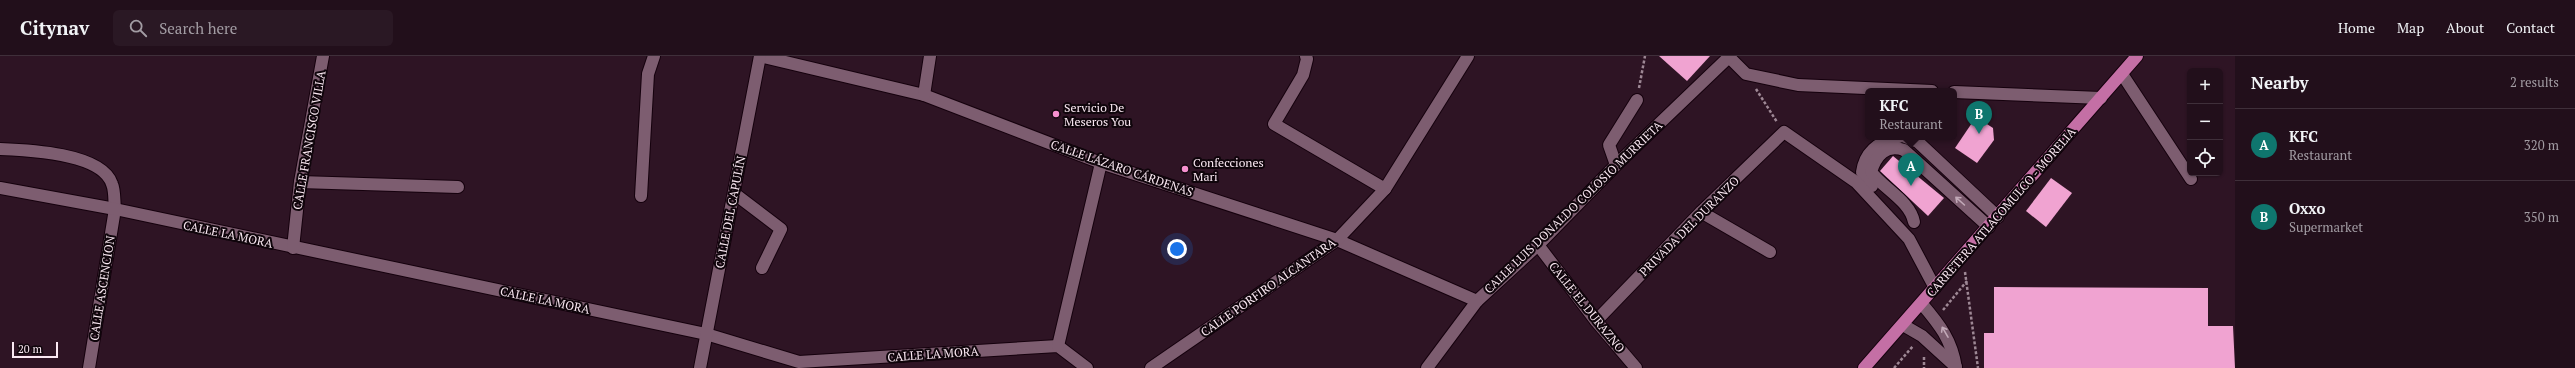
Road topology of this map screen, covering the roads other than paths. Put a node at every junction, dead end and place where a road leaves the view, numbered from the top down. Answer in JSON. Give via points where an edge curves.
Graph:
{"nodes":[{"id":1,"x":324,"y":56,"type":"edge"},
{"id":2,"x":654,"y":56,"type":"edge"},
{"id":3,"x":760,"y":56,"type":"edge"},
{"id":4,"x":930,"y":56,"type":"edge"},
{"id":5,"x":1306,"y":56,"type":"edge"},
{"id":6,"x":1468,"y":56,"type":"edge"},
{"id":7,"x":1729,"y":56,"type":"edge"},
{"id":8,"x":2137,"y":56,"type":"edge"},
{"id":9,"x":2122,"y":74,"type":"junction"},
{"id":10,"x":1865,"y":88,"type":"edge"},
{"id":11,"x":1957,"y":92,"type":"edge"},
{"id":12,"x":924,"y":95,"type":"junction"},
{"id":13,"x":2101,"y":98,"type":"junction"},
{"id":14,"x":1637,"y":100,"type":"road end"},
{"id":15,"x":1887,"y":140,"type":"edge"},
{"id":16,"x":1913,"y":140,"type":"edge"},
{"id":17,"x":0,"y":149,"type":"edge"},
{"id":18,"x":1101,"y":163,"type":"junction"},
{"id":19,"x":1616,"y":165,"type":"junction"},
{"id":20,"x":2191,"y":179,"type":"dead end"},
{"id":21,"x":300,"y":182,"type":"junction"},
{"id":22,"x":458,"y":187,"type":"dead end"},
{"id":23,"x":0,"y":188,"type":"edge"},
{"id":24,"x":1385,"y":188,"type":"junction"},
{"id":25,"x":734,"y":194,"type":"junction"},
{"id":26,"x":641,"y":196,"type":"dead end"},
{"id":27,"x":115,"y":208,"type":"junction"},
{"id":28,"x":1701,"y":212,"type":"junction"},
{"id":29,"x":1998,"y":217,"type":"junction"},
{"id":30,"x":1914,"y":222,"type":"junction"},
{"id":31,"x":1989,"y":227,"type":"junction"},
{"id":32,"x":1337,"y":240,"type":"junction"},
{"id":33,"x":1538,"y":245,"type":"junction"},
{"id":34,"x":293,"y":248,"type":"junction"},
{"id":35,"x":1770,"y":252,"type":"dead end"},
{"id":36,"x":1916,"y":252,"type":"junction"},
{"id":37,"x":762,"y":268,"type":"dead end"},
{"id":38,"x":1935,"y":288,"type":"junction"},
{"id":39,"x":1477,"y":301,"type":"junction"},
{"id":40,"x":1922,"y":304,"type":"junction"},
{"id":41,"x":1596,"y":321,"type":"junction"},
{"id":42,"x":1903,"y":325,"type":"junction"},
{"id":43,"x":706,"y":334,"type":"junction"},
{"id":44,"x":1058,"y":346,"type":"junction"},
{"id":45,"x":89,"y":368,"type":"edge"},
{"id":46,"x":700,"y":368,"type":"edge"},
{"id":47,"x":1087,"y":368,"type":"edge"},
{"id":48,"x":1151,"y":368,"type":"edge"},
{"id":49,"x":1427,"y":368,"type":"edge"},
{"id":50,"x":1636,"y":368,"type":"edge"},
{"id":51,"x":1864,"y":368,"type":"edge"},
{"id":52,"x":1956,"y":368,"type":"edge"}],
"edges":[{"from":1,"to":21,"type":"street","name":"CALLE FRANCISCO VILLA"},
{"from":2,"to":26,"type":"street","via":[[648,74]]},
{"from":3,"to":12,"type":"street","name":"CALLE LÁZARO CÁRDENAS"},
{"from":3,"to":25,"type":"street","name":"CALLE DEL CAPULÍN"},
{"from":4,"to":12,"type":"street"},
{"from":5,"to":24,"type":"street","via":[[1303,75],[1274,124]]},
{"from":6,"to":24,"type":"street","name":"CALLE PORFIRO ALCANTARA"},
{"from":7,"to":10,"type":"street","via":[[1746,74],[1798,85]]},
{"from":7,"to":19,"type":"street","name":"CALLE LUIS DONALDO COLOSIO MURRIETA"},
{"from":8,"to":9,"type":"main road","name":"CARRETERA ATLACOMULCO - MORELIA"},
{"from":9,"to":13,"type":"main road","name":"CARRETERA ATLACOMULCO - MORELIA"},
{"from":9,"to":20,"type":"street"},
{"from":11,"to":13,"type":"street"},
{"from":12,"to":18,"type":"street","name":"CALLE LÁZARO CÁRDENAS"},
{"from":13,"to":29,"type":"main road","name":"CARRETERA ATLACOMULCO - MORELIA"},
{"from":14,"to":19,"type":"street","via":[[1609,145]]},
{"from":15,"to":30,"type":"street","via":[[1864,160],[1862,172],[1869,183]]},
{"from":16,"to":29,"type":"street","via":[[1918,142]]},
{"from":17,"to":27,"type":"street","name":"CALLE ASCENCION","via":[[30,150],[86,161],[105,174],[112,184]]},
{"from":18,"to":32,"type":"street","name":"CALLE LÁZARO CÁRDENAS"},
{"from":18,"to":44,"type":"street"},
{"from":19,"to":33,"type":"street","name":"CALLE LUIS DONALDO COLOSIO MURRIETA"},
{"from":21,"to":22,"type":"street"},
{"from":21,"to":34,"type":"street","name":"CALLE FRANCISCO VILLA"},
{"from":23,"to":27,"type":"street","name":"CALLE LA MORA"},
{"from":24,"to":32,"type":"street","name":"CALLE PORFIRO ALCANTARA"},
{"from":25,"to":37,"type":"street","via":[[781,230]]},
{"from":25,"to":43,"type":"street","name":"CALLE DEL CAPULÍN"},
{"from":27,"to":34,"type":"street","name":"CALLE LA MORA"},
{"from":27,"to":45,"type":"street","name":"CALLE ASCENCION"},
{"from":28,"to":35,"type":"street"},
{"from":28,"to":36,"type":"street","name":"PRIVADA DEL DURANZO","via":[[1784,132],[1856,182],[1909,239]]},
{"from":28,"to":41,"type":"street","name":"PRIVADA DEL DURANZO"},
{"from":29,"to":31,"type":"main road","name":"CARRETERA ATLACOMULCO - MORELIA"},
{"from":31,"to":30,"type":"street","one_way":true,"via":[[1904,150],[1894,147],[1886,150],[1873,164],[1871,172],[1912,211]]},
{"from":30,"to":36,"type":"street"},
{"from":31,"to":38,"type":"main road","name":"CARRETERA ATLACOMULCO - MORELIA"},
{"from":32,"to":39,"type":"street","name":"CALLE LÁZARO CÁRDENAS"},
{"from":32,"to":48,"type":"street","name":"CALLE PORFIRO ALCANTARA"},
{"from":33,"to":39,"type":"street","name":"CALLE LUIS DONALDO COLOSIO MURRIETA"},
{"from":33,"to":41,"type":"street","name":"CALLE EL DURAZNO"},
{"from":34,"to":43,"type":"street","name":"CALLE LA MORA"},
{"from":36,"to":38,"type":"street"},
{"from":38,"to":40,"type":"main road","name":"CARRETERA ATLACOMULCO - MORELIA"},
{"from":39,"to":49,"type":"street","name":"CALLE LUIS DONALDO COLOSIO MURRIETA"},
{"from":40,"to":42,"type":"main road","name":"CARRETERA ATLACOMULCO - MORELIA"},
{"from":52,"to":40,"type":"street","one_way":true,"via":[[1953,352],[1943,328]]},
{"from":41,"to":50,"type":"street","name":"CALLE EL DURAZNO"},
{"from":42,"to":51,"type":"main road","name":"CARRETERA ATLACOMULCO - MORELIA"},
{"from":42,"to":52,"type":"street","via":[[1922,336]]},
{"from":43,"to":44,"type":"street","name":"CALLE LA MORA","via":[[799,362]]},
{"from":43,"to":46,"type":"street","name":"CALLE DEL CAPULÍN"},
{"from":44,"to":47,"type":"street"}]}
